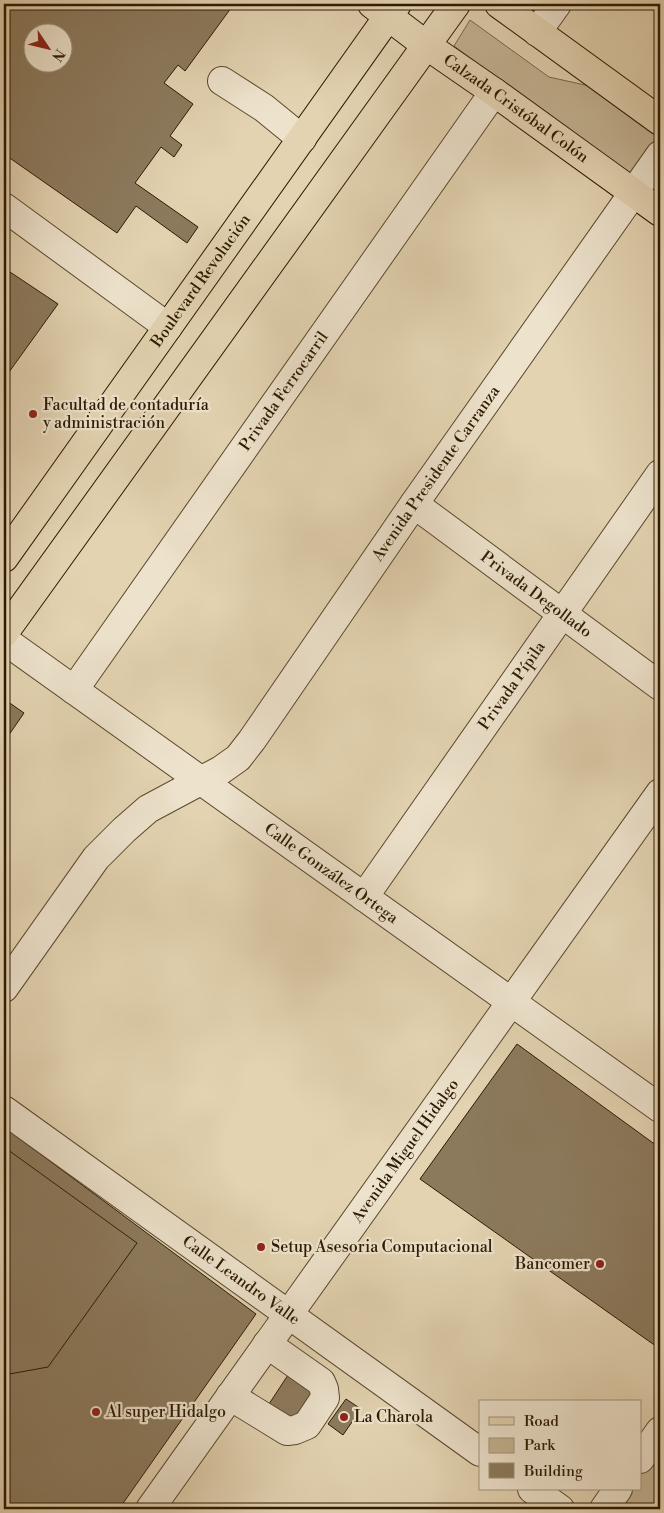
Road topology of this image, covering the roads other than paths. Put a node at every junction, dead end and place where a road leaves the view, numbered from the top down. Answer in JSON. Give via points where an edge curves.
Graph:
{"nodes":[{"id":1,"x":456,"y":4,"type":"edge"},
{"id":2,"x":499,"y":4,"type":"edge"},
{"id":3,"x":557,"y":4,"type":"edge"},
{"id":4,"x":386,"y":8,"type":"edge"},
{"id":5,"x":537,"y":32,"type":"junction"},
{"id":6,"x":426,"y":45,"type":"junction"},
{"id":7,"x":222,"y":81,"type":"dead end"},
{"id":8,"x":494,"y":92,"type":"junction"},
{"id":9,"x":660,"y":121,"type":"edge"},
{"id":10,"x":302,"y":139,"type":"junction"},
{"id":11,"x":660,"y":155,"type":"edge"},
{"id":12,"x":635,"y":193,"type":"junction"},
{"id":13,"x":4,"y":207,"type":"edge"},
{"id":14,"x":660,"y":212,"type":"edge"},
{"id":15,"x":168,"y":327,"type":"junction"},
{"id":16,"x":660,"y":474,"type":"edge"},
{"id":17,"x":414,"y":504,"type":"junction"},
{"id":18,"x":4,"y":558,"type":"edge"},
{"id":19,"x":562,"y":614,"type":"junction"},
{"id":20,"x":4,"y":634,"type":"edge"},
{"id":21,"x":4,"y":640,"type":"edge"},
{"id":22,"x":660,"y":686,"type":"edge"},
{"id":23,"x":74,"y":690,"type":"junction"},
{"id":24,"x":202,"y":781,"type":"junction"},
{"id":25,"x":660,"y":792,"type":"edge"},
{"id":26,"x":364,"y":897,"type":"junction"},
{"id":27,"x":4,"y":988,"type":"edge"},
{"id":28,"x":511,"y":1002,"type":"junction"},
{"id":29,"x":660,"y":1108,"type":"edge"},
{"id":30,"x":4,"y":1110,"type":"edge"},
{"id":31,"x":288,"y":1314,"type":"junction"},
{"id":32,"x":267,"y":1344,"type":"junction"},
{"id":33,"x":230,"y":1396,"type":"junction"},
{"id":34,"x":660,"y":1431,"type":"edge"},
{"id":35,"x":479,"y":1451,"type":"edge"},
{"id":36,"x":642,"y":1456,"type":"edge"},
{"id":37,"x":533,"y":1490,"type":"edge"},
{"id":38,"x":617,"y":1490,"type":"edge"},
{"id":39,"x":150,"y":1509,"type":"edge"},
{"id":40,"x":560,"y":1509,"type":"edge"},
{"id":41,"x":604,"y":1509,"type":"edge"}],
"edges":[{"from":1,"to":6,"type":"main road"},
{"from":2,"to":5,"type":"main road"},
{"from":3,"to":5,"type":"street"},
{"from":4,"to":6,"type":"main road","name":"Calzada Cristóbal Colón"},
{"from":4,"to":10,"type":"main road","name":"Boulevard Revolución"},
{"from":5,"to":9,"type":"main road"},
{"from":6,"to":8,"type":"main road","name":"Calzada Cristóbal Colón"},
{"from":6,"to":20,"type":"main road"},
{"from":7,"to":10,"type":"street","via":[[264,108]]},
{"from":8,"to":12,"type":"main road","name":"Calzada Cristóbal Colón"},
{"from":8,"to":23,"type":"street","name":"Privada Ferrocarril"},
{"from":10,"to":15,"type":"main road","name":"Boulevard Revolución"},
{"from":11,"to":12,"type":"street","name":"Avenida Presidente Carranza"},
{"from":12,"to":14,"type":"main road","name":"Calzada Cristóbal Colón"},
{"from":12,"to":17,"type":"street","name":"Avenida Presidente Carranza"},
{"from":13,"to":15,"type":"street"},
{"from":15,"to":18,"type":"main road","name":"Boulevard Revolución"},
{"from":16,"to":19,"type":"street","name":"Privada Pípila"},
{"from":17,"to":19,"type":"street","name":"Privada Degollado"},
{"from":17,"to":24,"type":"street","name":"Avenida Presidente Carranza","via":[[252,740],[238,758]]},
{"from":19,"to":22,"type":"street","name":"Privada Degollado"},
{"from":19,"to":26,"type":"street","name":"Privada Pípila"},
{"from":21,"to":23,"type":"street","name":"Calle González Ortega"},
{"from":23,"to":24,"type":"street","name":"Calle González Ortega"},
{"from":24,"to":26,"type":"street","name":"Calle González Ortega"},
{"from":24,"to":27,"type":"street","name":"Avenida Presidente Carranza","via":[[148,809],[96,858]]},
{"from":25,"to":28,"type":"street","name":"Avenida Miguel Hidalgo"},
{"from":26,"to":28,"type":"street","name":"Calle González Ortega"},
{"from":28,"to":29,"type":"street","name":"Calle González Ortega"},
{"from":28,"to":31,"type":"street","name":"Avenida Miguel Hidalgo"},
{"from":30,"to":31,"type":"street","name":"Calle Leandro Valle"},
{"from":31,"to":32,"type":"street","name":"Avenida Miguel Hidalgo"},
{"from":31,"to":35,"type":"street","name":"Calle Leandro Valle"},
{"from":32,"to":33,"type":"street","name":"Avenida Miguel Hidalgo"},
{"from":32,"to":33,"type":"street","via":[[321,1382],[325,1398],[307,1426],[286,1431]]},
{"from":33,"to":39,"type":"street","name":"Avenida Miguel Hidalgo"},
{"from":34,"to":36,"type":"street"},
{"from":37,"to":40,"type":"street"},
{"from":38,"to":41,"type":"street"}]}
